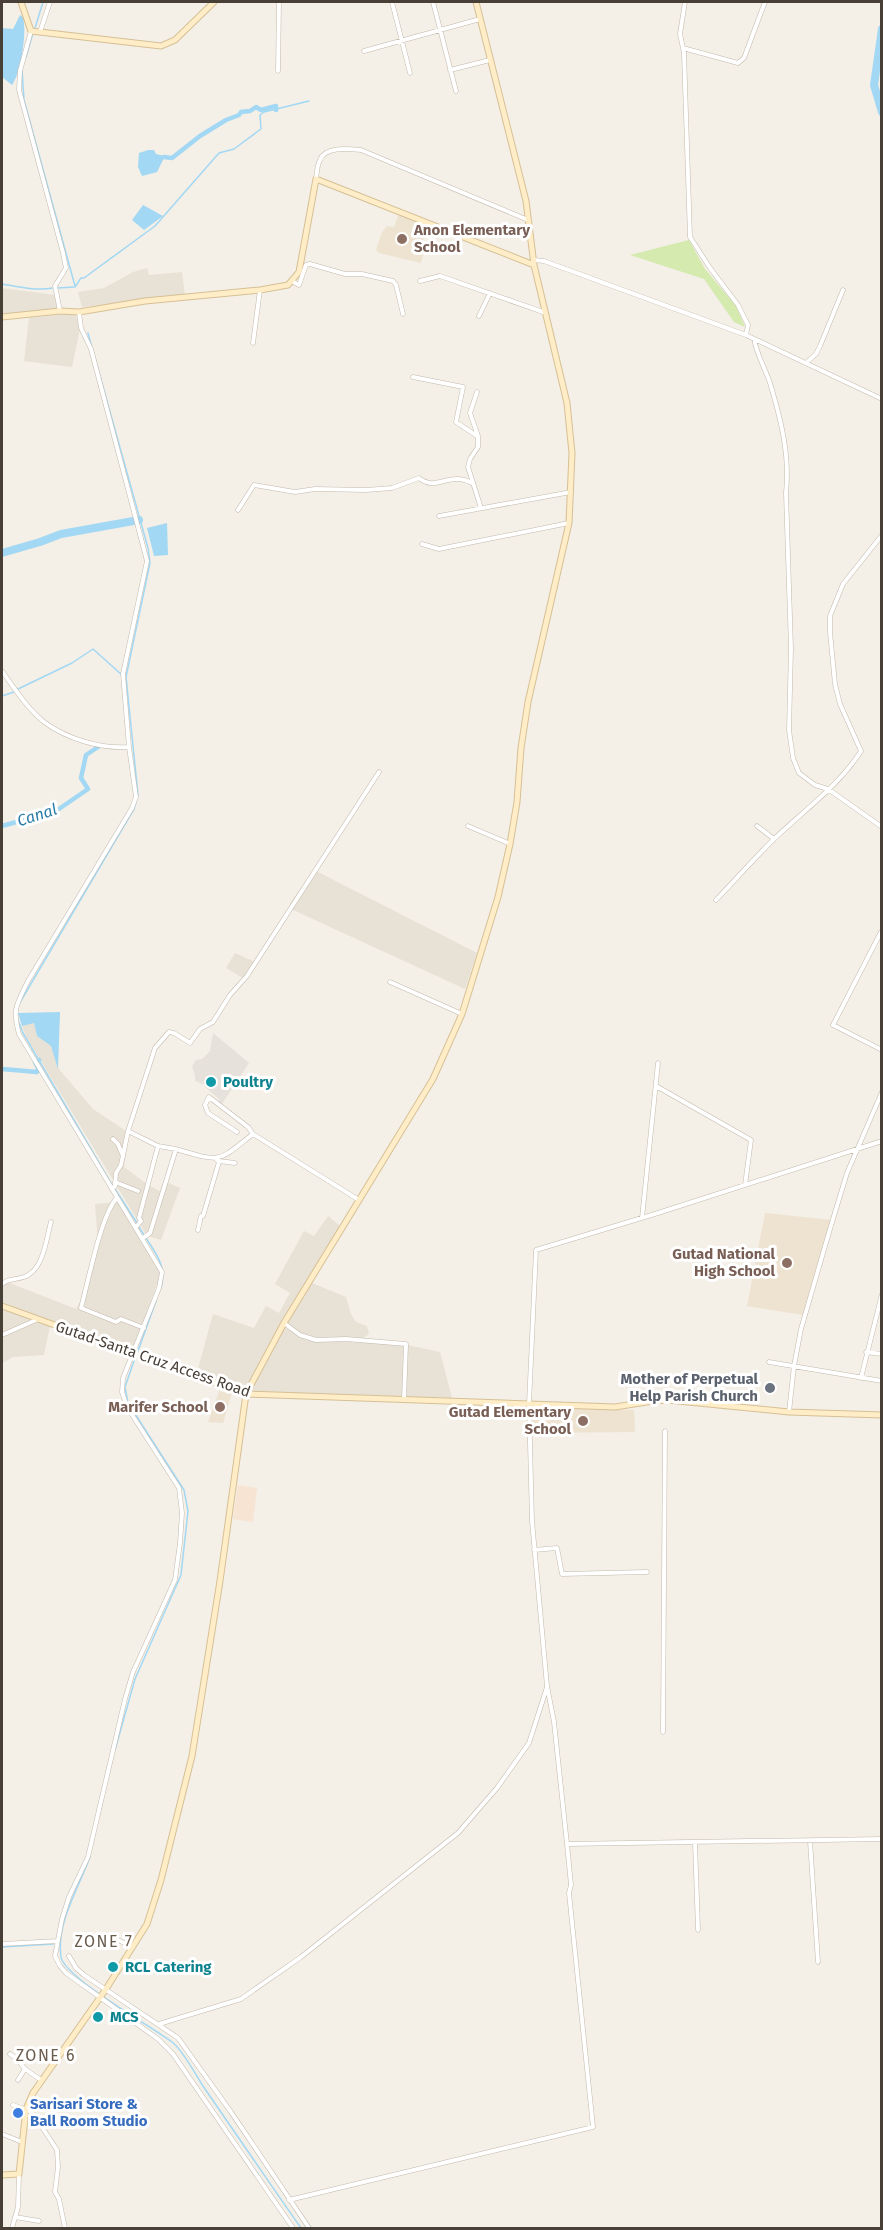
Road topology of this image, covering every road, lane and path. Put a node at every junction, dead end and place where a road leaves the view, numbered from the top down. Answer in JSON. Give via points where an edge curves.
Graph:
{"nodes":[{"id":1,"x":21,"y":2,"type":"edge"},
{"id":2,"x":50,"y":2,"type":"edge"},
{"id":3,"x":214,"y":2,"type":"edge"},
{"id":4,"x":279,"y":2,"type":"edge"},
{"id":5,"x":392,"y":2,"type":"edge"},
{"id":6,"x":433,"y":2,"type":"edge"},
{"id":7,"x":476,"y":2,"type":"edge"},
{"id":8,"x":685,"y":2,"type":"edge"},
{"id":9,"x":765,"y":2,"type":"edge"},
{"id":10,"x":480,"y":19,"type":"junction"},
{"id":11,"x":440,"y":31,"type":"junction"},
{"id":12,"x":35,"y":32,"type":"junction"},
{"id":13,"x":403,"y":40,"type":"junction"},
{"id":14,"x":683,"y":48,"type":"junction"},
{"id":15,"x":364,"y":51,"type":"dead end"},
{"id":16,"x":490,"y":60,"type":"junction"},
{"id":17,"x":450,"y":70,"type":"junction"},
{"id":18,"x":278,"y":71,"type":"dead end"},
{"id":19,"x":410,"y":73,"type":"dead end"},
{"id":20,"x":456,"y":91,"type":"dead end"},
{"id":21,"x":316,"y":179,"type":"junction"},
{"id":22,"x":528,"y":220,"type":"junction"},
{"id":23,"x":534,"y":262,"type":"junction"},
{"id":24,"x":292,"y":281,"type":"junction"},
{"id":25,"x":420,"y":281,"type":"dead end"},
{"id":26,"x":260,"y":290,"type":"junction"},
{"id":27,"x":843,"y":290,"type":"dead end"},
{"id":28,"x":490,"y":293,"type":"junction"},
{"id":29,"x":60,"y":311,"type":"junction"},
{"id":30,"x":79,"y":312,"type":"junction"},
{"id":31,"x":546,"y":313,"type":"junction"},
{"id":32,"x":403,"y":314,"type":"dead end"},
{"id":33,"x":478,"y":316,"type":"dead end"},
{"id":34,"x":2,"y":318,"type":"edge"},
{"id":35,"x":746,"y":336,"type":"junction"},
{"id":36,"x":756,"y":340,"type":"junction"},
{"id":37,"x":253,"y":342,"type":"dead end"},
{"id":38,"x":806,"y":363,"type":"junction"},
{"id":39,"x":413,"y":377,"type":"dead end"},
{"id":40,"x":477,"y":392,"type":"dead end"},
{"id":41,"x":882,"y":399,"type":"edge"},
{"id":42,"x":478,"y":436,"type":"junction"},
{"id":43,"x":472,"y":483,"type":"junction"},
{"id":44,"x":572,"y":492,"type":"junction"},
{"id":45,"x":481,"y":508,"type":"junction"},
{"id":46,"x":238,"y":510,"type":"dead end"},
{"id":47,"x":439,"y":516,"type":"dead end"},
{"id":48,"x":569,"y":523,"type":"junction"},
{"id":49,"x":882,"y":535,"type":"edge"},
{"id":50,"x":422,"y":544,"type":"dead end"},
{"id":51,"x":2,"y":671,"type":"edge"},
{"id":52,"x":129,"y":747,"type":"junction"},
{"id":53,"x":379,"y":772,"type":"dead end"},
{"id":54,"x":828,"y":789,"type":"junction"},
{"id":55,"x":468,"y":826,"type":"dead end"},
{"id":56,"x":757,"y":826,"type":"dead end"},
{"id":57,"x":882,"y":827,"type":"edge"},
{"id":58,"x":774,"y":839,"type":"junction"},
{"id":59,"x":510,"y":844,"type":"junction"},
{"id":60,"x":716,"y":900,"type":"dead end"},
{"id":61,"x":881,"y":932,"type":"edge"},
{"id":62,"x":390,"y":982,"type":"dead end"},
{"id":63,"x":462,"y":1014,"type":"junction"},
{"id":64,"x":882,"y":1050,"type":"edge"},
{"id":65,"x":658,"y":1063,"type":"dead end"},
{"id":66,"x":656,"y":1086,"type":"junction"},
{"id":67,"x":882,"y":1092,"type":"edge"},
{"id":68,"x":128,"y":1131,"type":"junction"},
{"id":69,"x":237,"y":1132,"type":"dead end"},
{"id":70,"x":253,"y":1134,"type":"junction"},
{"id":71,"x":113,"y":1139,"type":"dead end"},
{"id":72,"x":882,"y":1141,"type":"edge"},
{"id":73,"x":158,"y":1146,"type":"junction"},
{"id":74,"x":856,"y":1149,"type":"junction"},
{"id":75,"x":179,"y":1150,"type":"dead end"},
{"id":76,"x":123,"y":1156,"type":"junction"},
{"id":77,"x":216,"y":1160,"type":"junction"},
{"id":78,"x":235,"y":1163,"type":"dead end"},
{"id":79,"x":115,"y":1182,"type":"junction"},
{"id":80,"x":745,"y":1185,"type":"junction"},
{"id":81,"x":112,"y":1189,"type":"junction"},
{"id":82,"x":138,"y":1191,"type":"dead end"},
{"id":83,"x":117,"y":1198,"type":"junction"},
{"id":84,"x":359,"y":1200,"type":"junction"},
{"id":85,"x":642,"y":1218,"type":"junction"},
{"id":86,"x":51,"y":1222,"type":"dead end"},
{"id":87,"x":136,"y":1227,"type":"junction"},
{"id":88,"x":198,"y":1230,"type":"dead end"},
{"id":89,"x":143,"y":1238,"type":"junction"},
{"id":90,"x":2,"y":1284,"type":"edge"},
{"id":91,"x":882,"y":1294,"type":"edge"},
{"id":92,"x":2,"y":1305,"type":"edge"},
{"id":93,"x":36,"y":1320,"type":"junction"},
{"id":94,"x":284,"y":1323,"type":"junction"},
{"id":95,"x":144,"y":1328,"type":"junction"},
{"id":96,"x":2,"y":1335,"type":"edge"},
{"id":97,"x":867,"y":1352,"type":"junction"},
{"id":98,"x":134,"y":1354,"type":"junction"},
{"id":99,"x":882,"y":1354,"type":"edge"},
{"id":100,"x":769,"y":1362,"type":"dead end"},
{"id":101,"x":794,"y":1366,"type":"junction"},
{"id":102,"x":861,"y":1378,"type":"junction"},
{"id":103,"x":882,"y":1381,"type":"edge"},
{"id":104,"x":246,"y":1395,"type":"junction"},
{"id":105,"x":404,"y":1400,"type":"junction"},
{"id":106,"x":529,"y":1404,"type":"junction"},
{"id":107,"x":789,"y":1412,"type":"junction"},
{"id":108,"x":882,"y":1415,"type":"edge"},
{"id":109,"x":665,"y":1431,"type":"dead end"},
{"id":110,"x":534,"y":1550,"type":"junction"},
{"id":111,"x":647,"y":1572,"type":"dead end"},
{"id":112,"x":547,"y":1686,"type":"junction"},
{"id":113,"x":663,"y":1732,"type":"dead end"},
{"id":114,"x":882,"y":1839,"type":"edge"},
{"id":115,"x":810,"y":1841,"type":"junction"},
{"id":116,"x":695,"y":1842,"type":"junction"},
{"id":117,"x":567,"y":1844,"type":"junction"},
{"id":118,"x":698,"y":1930,"type":"dead end"},
{"id":119,"x":107,"y":1935,"type":"dead end"},
{"id":120,"x":58,"y":1941,"type":"junction"},
{"id":121,"x":2,"y":1944,"type":"edge"},
{"id":122,"x":134,"y":1947,"type":"junction"},
{"id":123,"x":69,"y":1956,"type":"dead end"},
{"id":124,"x":818,"y":1962,"type":"dead end"},
{"id":125,"x":102,"y":1994,"type":"junction"},
{"id":126,"x":159,"y":2024,"type":"junction"},
{"id":127,"x":10,"y":2054,"type":"dead end"},
{"id":128,"x":25,"y":2069,"type":"junction"},
{"id":129,"x":18,"y":2080,"type":"dead end"},
{"id":130,"x":41,"y":2080,"type":"junction"},
{"id":131,"x":13,"y":2105,"type":"dead end"},
{"id":132,"x":27,"y":2109,"type":"junction"},
{"id":133,"x":2,"y":2134,"type":"edge"},
{"id":134,"x":22,"y":2142,"type":"junction"},
{"id":135,"x":19,"y":2174,"type":"junction"},
{"id":136,"x":2,"y":2175,"type":"edge"},
{"id":137,"x":289,"y":2200,"type":"junction"},
{"id":138,"x":15,"y":2217,"type":"junction"},
{"id":139,"x":39,"y":2221,"type":"dead end"},
{"id":140,"x":12,"y":2229,"type":"edge"},
{"id":141,"x":65,"y":2229,"type":"edge"},
{"id":142,"x":293,"y":2229,"type":"edge"},
{"id":143,"x":309,"y":2229,"type":"edge"}],
"edges":[{"from":1,"to":12,"type":"street"},
{"from":2,"to":12,"type":"street"},
{"from":3,"to":12,"type":"street","via":[[175,40],[161,46]]},
{"from":4,"to":18,"type":"street"},
{"from":5,"to":13,"type":"street"},
{"from":6,"to":11,"type":"street"},
{"from":7,"to":10,"type":"street"},
{"from":8,"to":14,"type":"street","via":[[680,34]]},
{"from":9,"to":14,"type":"street","via":[[744,57],[738,63]]},
{"from":10,"to":11,"type":"street"},
{"from":10,"to":16,"type":"street"},
{"from":11,"to":13,"type":"street"},
{"from":11,"to":17,"type":"street"},
{"from":12,"to":29,"type":"street","via":[[20,71],[19,90],[66,268],[55,286]]},
{"from":13,"to":15,"type":"street"},
{"from":13,"to":19,"type":"street"},
{"from":14,"to":35,"type":"street","via":[[690,237],[738,305],[748,325]]},
{"from":16,"to":17,"type":"street"},
{"from":16,"to":22,"type":"street"},
{"from":17,"to":20,"type":"street"},
{"from":21,"to":22,"type":"street","via":[[320,158],[325,153],[361,150]]},
{"from":21,"to":23,"type":"street"},
{"from":21,"to":24,"type":"street","via":[[300,266]]},
{"from":22,"to":23,"type":"street"},
{"from":23,"to":31,"type":"street"},
{"from":23,"to":35,"type":"street","via":[[544,261]]},
{"from":24,"to":26,"type":"street"},
{"from":24,"to":32,"type":"street","via":[[299,285],[306,265],[310,264],[393,281]]},
{"from":25,"to":28,"type":"street","via":[[440,276]]},
{"from":26,"to":30,"type":"street"},
{"from":26,"to":37,"type":"street"},
{"from":27,"to":38,"type":"street","via":[[816,354]]},
{"from":28,"to":31,"type":"street"},
{"from":28,"to":33,"type":"street"},
{"from":29,"to":30,"type":"street"},
{"from":29,"to":34,"type":"street"},
{"from":30,"to":52,"type":"street","via":[[147,561],[123,674]]},
{"from":31,"to":44,"type":"street","via":[[571,426]]},
{"from":35,"to":36,"type":"street"},
{"from":36,"to":38,"type":"street"},
{"from":36,"to":54,"type":"street","via":[[782,429],[789,469],[786,493],[792,749],[799,773]]},
{"from":38,"to":41,"type":"street"},
{"from":39,"to":42,"type":"street","via":[[463,387],[456,422]]},
{"from":40,"to":42,"type":"street","via":[[470,413]]},
{"from":42,"to":43,"type":"street","via":[[478,447],[468,462]]},
{"from":43,"to":45,"type":"street"},
{"from":43,"to":46,"type":"street","via":[[458,479],[433,485],[419,478],[392,488],[295,492],[254,485]]},
{"from":44,"to":45,"type":"street"},
{"from":44,"to":48,"type":"street"},
{"from":45,"to":47,"type":"street"},
{"from":48,"to":50,"type":"street","via":[[444,548]]},
{"from":48,"to":59,"type":"street","via":[[528,702]]},
{"from":49,"to":54,"type":"street","via":[[843,584],[831,616],[835,684],[861,751]]},
{"from":51,"to":52,"type":"street","via":[[45,722],[93,744]]},
{"from":52,"to":81,"type":"street","via":[[135,797],[132,808],[28,981],[14,1016],[19,1034]]},
{"from":53,"to":68,"type":"street","via":[[213,1022],[200,1029],[189,1043],[169,1032],[155,1048]]},
{"from":54,"to":57,"type":"street"},
{"from":54,"to":58,"type":"street"},
{"from":55,"to":59,"type":"street"},
{"from":56,"to":58,"type":"street"},
{"from":58,"to":60,"type":"street"},
{"from":59,"to":63,"type":"street"},
{"from":61,"to":64,"type":"street","via":[[834,1025]]},
{"from":62,"to":63,"type":"street"},
{"from":63,"to":84,"type":"street","via":[[433,1079]]},
{"from":65,"to":66,"type":"street"},
{"from":66,"to":80,"type":"street","via":[[751,1140]]},
{"from":66,"to":85,"type":"street"},
{"from":67,"to":74,"type":"street"},
{"from":68,"to":73,"type":"street"},
{"from":68,"to":76,"type":"street"},
{"from":69,"to":70,"type":"street","via":[[208,1113],[205,1105],[209,1096]]},
{"from":70,"to":77,"type":"street"},
{"from":70,"to":84,"type":"street"},
{"from":71,"to":76,"type":"street"},
{"from":72,"to":74,"type":"street"},
{"from":73,"to":87,"type":"street","via":[[141,1221]]},
{"from":73,"to":89,"type":"street","via":[[176,1149],[150,1233]]},
{"from":74,"to":80,"type":"street"},
{"from":74,"to":101,"type":"street","via":[[801,1329]]},
{"from":75,"to":77,"type":"street"},
{"from":76,"to":79,"type":"street"},
{"from":77,"to":78,"type":"street"},
{"from":77,"to":88,"type":"street","via":[[216,1178]]},
{"from":79,"to":81,"type":"street"},
{"from":79,"to":82,"type":"street"},
{"from":80,"to":85,"type":"street"},
{"from":81,"to":83,"type":"street"},
{"from":83,"to":87,"type":"street"},
{"from":83,"to":95,"type":"street","via":[[104,1224],[81,1308]]},
{"from":84,"to":94,"type":"street"},
{"from":85,"to":106,"type":"street","via":[[536,1250]]},
{"from":86,"to":90,"type":"street","via":[[33,1272]]},
{"from":87,"to":89,"type":"street"},
{"from":89,"to":95,"type":"street","via":[[162,1272]]},
{"from":91,"to":97,"type":"street"},
{"from":92,"to":93,"type":"street","name":"Gutad-Santa Cruz Access Road"},
{"from":93,"to":96,"type":"street"},
{"from":93,"to":98,"type":"street","name":"Gutad-Santa Cruz Access Road"},
{"from":94,"to":104,"type":"street"},
{"from":94,"to":105,"type":"street","via":[[300,1335],[316,1340],[406,1344]]},
{"from":95,"to":98,"type":"street"},
{"from":97,"to":99,"type":"street"},
{"from":97,"to":102,"type":"street"},
{"from":98,"to":104,"type":"street","name":"Gutad-Santa Cruz Access Road"},
{"from":98,"to":120,"type":"street","via":[[123,1378],[122,1392],[127,1407],[179,1488],[180,1544],[175,1580],[133,1672],[88,1857],[69,1897]]},
{"from":100,"to":101,"type":"street"},
{"from":101,"to":102,"type":"street"},
{"from":101,"to":107,"type":"street"},
{"from":102,"to":103,"type":"street"},
{"from":104,"to":105,"type":"street","name":"Gutad-Santa Cruz Access Road"},
{"from":104,"to":122,"type":"street","via":[[192,1756],[161,1880],[147,1924]]},
{"from":105,"to":106,"type":"street","name":"Gutad-Santa Cruz Access Road"},
{"from":106,"to":107,"type":"street","name":"Gutad-Santa Cruz Access Road","via":[[615,1407],[668,1400]]},
{"from":106,"to":110,"type":"street"},
{"from":107,"to":108,"type":"street","name":"Gutad-Santa Cruz Access Road"},
{"from":109,"to":113,"type":"street"},
{"from":110,"to":111,"type":"street","via":[[557,1548],[562,1574]]},
{"from":110,"to":112,"type":"street"},
{"from":112,"to":117,"type":"street"},
{"from":112,"to":126,"type":"street","via":[[529,1743],[458,1833],[301,1957],[241,1999]]},
{"from":114,"to":115,"type":"street"},
{"from":115,"to":116,"type":"street"},
{"from":115,"to":124,"type":"street"},
{"from":116,"to":117,"type":"street"},
{"from":116,"to":118,"type":"street"},
{"from":117,"to":137,"type":"street","via":[[594,2127]]},
{"from":119,"to":122,"type":"street"},
{"from":120,"to":121,"type":"street"},
{"from":120,"to":125,"type":"street","via":[[56,1956],[60,1966]]},
{"from":122,"to":125,"type":"street"},
{"from":123,"to":125,"type":"street"},
{"from":125,"to":126,"type":"street"},
{"from":125,"to":130,"type":"street"},
{"from":125,"to":142,"type":"street","via":[[173,2054]]},
{"from":126,"to":137,"type":"street","via":[[178,2038],[198,2064]]},
{"from":127,"to":128,"type":"street"},
{"from":128,"to":129,"type":"street"},
{"from":128,"to":130,"type":"street"},
{"from":130,"to":132,"type":"street"},
{"from":131,"to":132,"type":"street"},
{"from":132,"to":134,"type":"street"},
{"from":132,"to":141,"type":"street","via":[[57,2150],[55,2192]]},
{"from":133,"to":134,"type":"street"},
{"from":134,"to":135,"type":"street"},
{"from":135,"to":136,"type":"street"},
{"from":135,"to":138,"type":"street"},
{"from":137,"to":143,"type":"street"},
{"from":138,"to":139,"type":"street"},
{"from":138,"to":140,"type":"street"}]}
